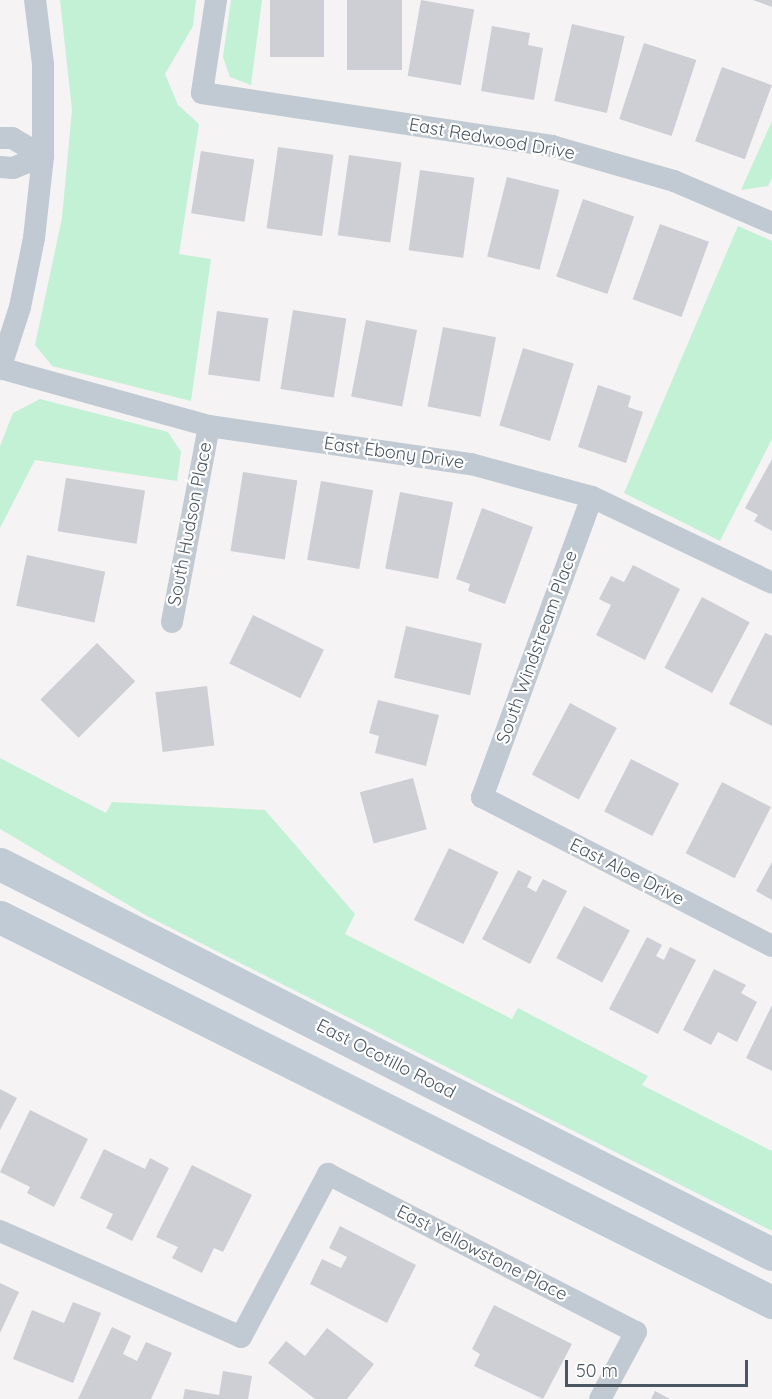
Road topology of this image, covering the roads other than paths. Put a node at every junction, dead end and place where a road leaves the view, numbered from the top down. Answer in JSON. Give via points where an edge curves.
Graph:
{"nodes":[{"id":1,"x":35,"y":0,"type":"edge"},
{"id":2,"x":216,"y":0,"type":"edge"},
{"id":3,"x":0,"y":138,"type":"edge"},
{"id":4,"x":43,"y":156,"type":"junction"},
{"id":5,"x":0,"y":167,"type":"edge"},
{"id":6,"x":771,"y":221,"type":"edge"},
{"id":7,"x":0,"y":368,"type":"edge"},
{"id":8,"x":209,"y":426,"type":"junction"},
{"id":9,"x":592,"y":497,"type":"junction"},
{"id":10,"x":772,"y":584,"type":"edge"},
{"id":11,"x":172,"y":622,"type":"dead end"},
{"id":12,"x":482,"y":797,"type":"joint"},
{"id":13,"x":0,"y":864,"type":"edge"},
{"id":14,"x":0,"y":916,"type":"edge"},
{"id":15,"x":772,"y":946,"type":"edge"},
{"id":16,"x":0,"y":1231,"type":"edge"},
{"id":17,"x":772,"y":1254,"type":"edge"},
{"id":18,"x":772,"y":1302,"type":"edge"},
{"id":19,"x":600,"y":1399,"type":"edge"}],
"edges":[{"from":1,"to":4,"type":"street","via":[[43,64]]},
{"from":2,"to":6,"type":"street","name":"East Redwood Drive","via":[[202,93],[552,146],[674,181]]},
{"from":3,"to":4,"type":"street","via":[[12,138]]},
{"from":4,"to":5,"type":"street","via":[[13,168]]},
{"from":4,"to":7,"type":"street","via":[[30,261]]},
{"from":7,"to":8,"type":"street","name":"East Ebony Drive"},
{"from":8,"to":9,"type":"street","name":"East Ebony Drive","via":[[471,464]]},
{"from":8,"to":11,"type":"street","name":"South Hudson Place"},
{"from":9,"to":10,"type":"street","name":"East Ebony Drive"},
{"from":9,"to":12,"type":"street","name":"South Windstream Place"},
{"from":12,"to":15,"type":"street","name":"East Aloe Drive"},
{"from":13,"to":17,"type":"main road","name":"East Ocotillo Road"},
{"from":14,"to":18,"type":"main road"},
{"from":16,"to":19,"type":"street","name":"East Yellowstone Place","via":[[241,1336],[328,1174],[636,1332]]}]}
